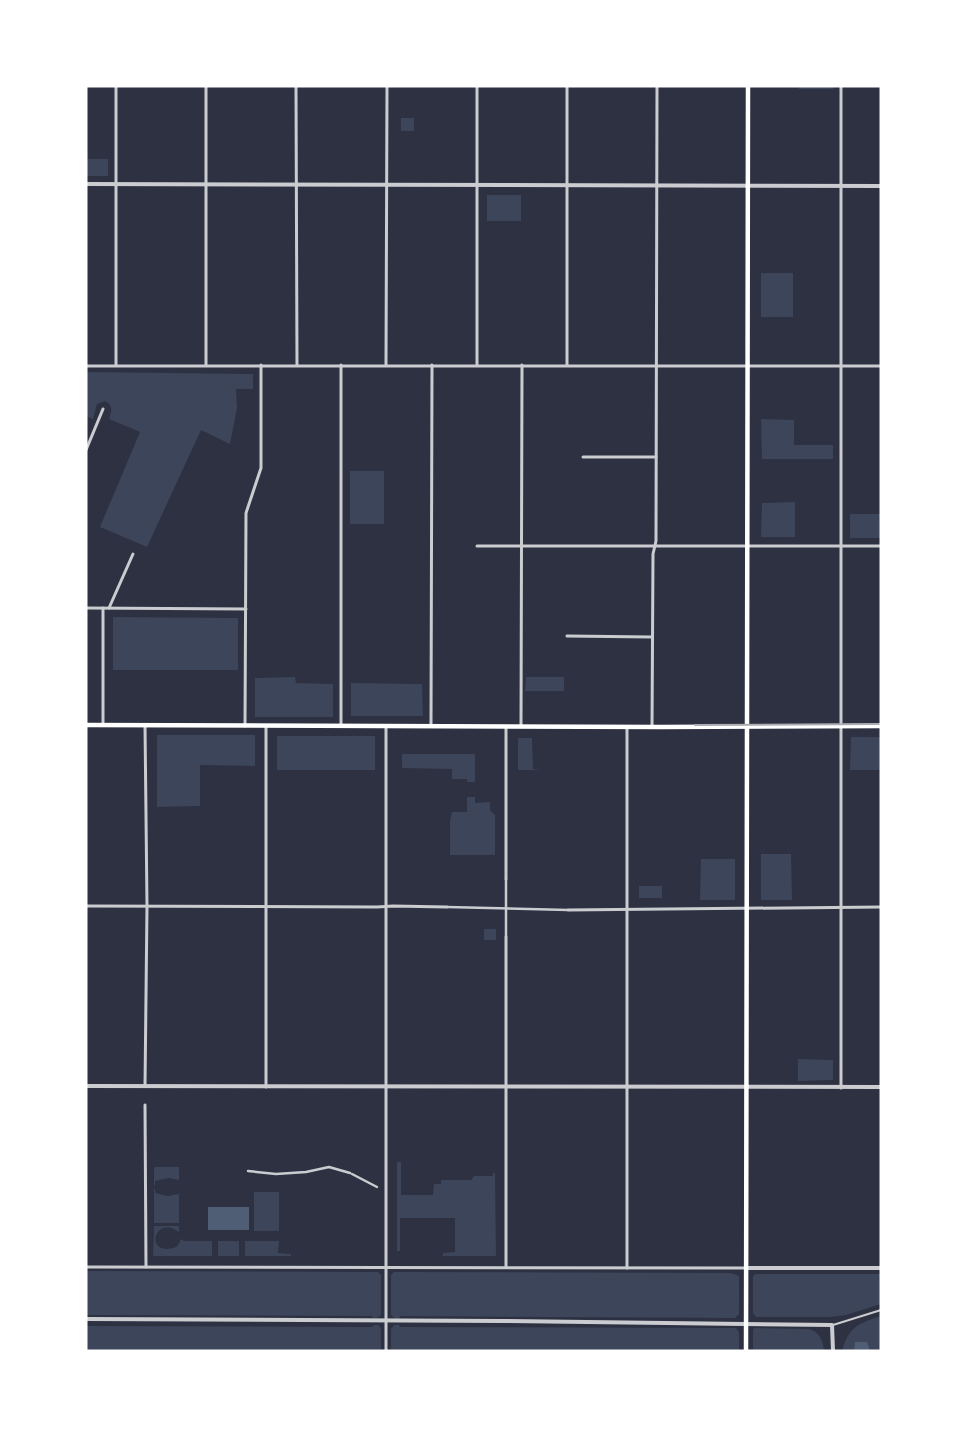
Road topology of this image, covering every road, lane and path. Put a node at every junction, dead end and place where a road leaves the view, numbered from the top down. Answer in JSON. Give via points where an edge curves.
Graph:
{"nodes":[{"id":1,"x":116,"y":86,"type":"edge"},
{"id":2,"x":206,"y":86,"type":"edge"},
{"id":3,"x":296,"y":86,"type":"edge"},
{"id":4,"x":387,"y":86,"type":"edge"},
{"id":5,"x":477,"y":86,"type":"edge"},
{"id":6,"x":567,"y":86,"type":"edge"},
{"id":7,"x":657,"y":86,"type":"edge"},
{"id":8,"x":748,"y":86,"type":"edge"},
{"id":9,"x":841,"y":86,"type":"edge"},
{"id":10,"x":86,"y":184,"type":"edge"},
{"id":11,"x":116,"y":185,"type":"junction"},
{"id":12,"x":206,"y":185,"type":"junction"},
{"id":13,"x":296,"y":185,"type":"junction"},
{"id":14,"x":387,"y":186,"type":"junction"},
{"id":15,"x":477,"y":186,"type":"junction"},
{"id":16,"x":567,"y":186,"type":"junction"},
{"id":17,"x":841,"y":186,"type":"junction"},
{"id":18,"x":881,"y":186,"type":"edge"},
{"id":19,"x":657,"y":187,"type":"junction"},
{"id":20,"x":748,"y":187,"type":"junction"},
{"id":21,"x":297,"y":365,"type":"junction"},
{"id":22,"x":341,"y":365,"type":"junction"},
{"id":23,"x":386,"y":365,"type":"junction"},
{"id":24,"x":432,"y":365,"type":"junction"},
{"id":25,"x":477,"y":365,"type":"junction"},
{"id":26,"x":522,"y":365,"type":"junction"},
{"id":27,"x":567,"y":365,"type":"junction"},
{"id":28,"x":86,"y":366,"type":"edge"},
{"id":29,"x":116,"y":366,"type":"junction"},
{"id":30,"x":206,"y":366,"type":"junction"},
{"id":31,"x":261,"y":366,"type":"junction"},
{"id":32,"x":656,"y":366,"type":"junction"},
{"id":33,"x":748,"y":366,"type":"junction"},
{"id":34,"x":841,"y":366,"type":"junction"},
{"id":35,"x":881,"y":366,"type":"edge"},
{"id":36,"x":103,"y":409,"type":"dead end"},
{"id":37,"x":86,"y":450,"type":"edge"},
{"id":38,"x":583,"y":457,"type":"dead end"},
{"id":39,"x":656,"y":457,"type":"junction"},
{"id":40,"x":477,"y":546,"type":"dead end"},
{"id":41,"x":522,"y":546,"type":"junction"},
{"id":42,"x":654,"y":546,"type":"junction"},
{"id":43,"x":747,"y":546,"type":"junction"},
{"id":44,"x":842,"y":546,"type":"junction"},
{"id":45,"x":881,"y":546,"type":"edge"},
{"id":46,"x":133,"y":554,"type":"dead end"},
{"id":47,"x":86,"y":608,"type":"edge"},
{"id":48,"x":103,"y":608,"type":"junction"},
{"id":49,"x":109,"y":608,"type":"junction"},
{"id":50,"x":246,"y":609,"type":"junction"},
{"id":51,"x":567,"y":636,"type":"dead end"},
{"id":52,"x":652,"y":637,"type":"junction"},
{"id":53,"x":86,"y":725,"type":"edge"},
{"id":54,"x":103,"y":725,"type":"junction"},
{"id":55,"x":145,"y":725,"type":"junction"},
{"id":56,"x":245,"y":726,"type":"junction"},
{"id":57,"x":266,"y":726,"type":"junction"},
{"id":58,"x":341,"y":726,"type":"junction"},
{"id":59,"x":386,"y":726,"type":"junction"},
{"id":60,"x":431,"y":726,"type":"junction"},
{"id":61,"x":506,"y":726,"type":"junction"},
{"id":62,"x":521,"y":726,"type":"junction"},
{"id":63,"x":842,"y":726,"type":"junction"},
{"id":64,"x":881,"y":726,"type":"edge"},
{"id":65,"x":627,"y":727,"type":"junction"},
{"id":66,"x":652,"y":727,"type":"junction"},
{"id":67,"x":747,"y":727,"type":"junction"},
{"id":68,"x":506,"y":878,"type":"joint"},
{"id":69,"x":86,"y":906,"type":"edge"},
{"id":70,"x":146,"y":906,"type":"junction"},
{"id":71,"x":385,"y":906,"type":"junction"},
{"id":72,"x":266,"y":907,"type":"junction"},
{"id":73,"x":448,"y":907,"type":"joint"},
{"id":74,"x":881,"y":907,"type":"edge"},
{"id":75,"x":747,"y":908,"type":"junction"},
{"id":76,"x":841,"y":908,"type":"junction"},
{"id":77,"x":506,"y":910,"type":"junction"},
{"id":78,"x":568,"y":910,"type":"joint"},
{"id":79,"x":627,"y":910,"type":"junction"},
{"id":80,"x":506,"y":937,"type":"joint"},
{"id":81,"x":86,"y":1086,"type":"edge"},
{"id":82,"x":145,"y":1086,"type":"junction"},
{"id":83,"x":266,"y":1087,"type":"junction"},
{"id":84,"x":386,"y":1087,"type":"junction"},
{"id":85,"x":506,"y":1087,"type":"junction"},
{"id":86,"x":627,"y":1088,"type":"junction"},
{"id":87,"x":747,"y":1088,"type":"junction"},
{"id":88,"x":841,"y":1088,"type":"junction"},
{"id":89,"x":881,"y":1088,"type":"edge"},
{"id":90,"x":146,"y":1105,"type":"dead end"},
{"id":91,"x":248,"y":1171,"type":"dead end"},
{"id":92,"x":378,"y":1187,"type":"dead end"},
{"id":93,"x":86,"y":1267,"type":"edge"},
{"id":94,"x":146,"y":1267,"type":"junction"},
{"id":95,"x":386,"y":1267,"type":"junction"},
{"id":96,"x":506,"y":1267,"type":"junction"},
{"id":97,"x":627,"y":1268,"type":"junction"},
{"id":98,"x":747,"y":1268,"type":"junction"},
{"id":99,"x":881,"y":1268,"type":"edge"},
{"id":100,"x":881,"y":1310,"type":"edge"},
{"id":101,"x":86,"y":1319,"type":"edge"},
{"id":102,"x":386,"y":1322,"type":"junction"},
{"id":103,"x":746,"y":1322,"type":"junction"},
{"id":104,"x":832,"y":1325,"type":"junction"},
{"id":105,"x":386,"y":1351,"type":"edge"},
{"id":106,"x":746,"y":1351,"type":"edge"},
{"id":107,"x":833,"y":1351,"type":"edge"}],
"edges":[{"from":1,"to":11,"type":"street"},
{"from":2,"to":12,"type":"street"},
{"from":3,"to":13,"type":"street"},
{"from":4,"to":14,"type":"street"},
{"from":5,"to":15,"type":"street"},
{"from":6,"to":16,"type":"street"},
{"from":7,"to":19,"type":"street"},
{"from":8,"to":20,"type":"main road"},
{"from":9,"to":17,"type":"street"},
{"from":10,"to":11,"type":"street"},
{"from":11,"to":12,"type":"street"},
{"from":11,"to":29,"type":"street"},
{"from":12,"to":13,"type":"street"},
{"from":12,"to":30,"type":"street"},
{"from":13,"to":14,"type":"street"},
{"from":13,"to":21,"type":"street"},
{"from":14,"to":15,"type":"street"},
{"from":14,"to":23,"type":"street"},
{"from":15,"to":16,"type":"street"},
{"from":15,"to":25,"type":"street"},
{"from":16,"to":19,"type":"street"},
{"from":16,"to":27,"type":"street"},
{"from":17,"to":18,"type":"street"},
{"from":17,"to":20,"type":"street"},
{"from":17,"to":34,"type":"street"},
{"from":19,"to":20,"type":"street"},
{"from":19,"to":32,"type":"street"},
{"from":20,"to":33,"type":"main road"},
{"from":21,"to":22,"type":"street"},
{"from":21,"to":31,"type":"street"},
{"from":22,"to":23,"type":"street"},
{"from":22,"to":58,"type":"street"},
{"from":23,"to":24,"type":"street"},
{"from":24,"to":25,"type":"street"},
{"from":24,"to":60,"type":"street"},
{"from":25,"to":26,"type":"street"},
{"from":26,"to":27,"type":"street"},
{"from":26,"to":41,"type":"street"},
{"from":27,"to":32,"type":"street"},
{"from":28,"to":29,"type":"street"},
{"from":29,"to":30,"type":"street"},
{"from":30,"to":31,"type":"street"},
{"from":31,"to":50,"type":"street","via":[[261,468],[246,514]]},
{"from":32,"to":33,"type":"street"},
{"from":32,"to":39,"type":"street"},
{"from":33,"to":34,"type":"street"},
{"from":33,"to":43,"type":"main road"},
{"from":34,"to":35,"type":"street"},
{"from":34,"to":44,"type":"street"},
{"from":36,"to":37,"type":"street"},
{"from":38,"to":39,"type":"street"},
{"from":39,"to":42,"type":"street"},
{"from":40,"to":41,"type":"street"},
{"from":41,"to":42,"type":"street"},
{"from":41,"to":62,"type":"street"},
{"from":42,"to":43,"type":"street"},
{"from":42,"to":52,"type":"street"},
{"from":43,"to":44,"type":"street"},
{"from":43,"to":67,"type":"main road"},
{"from":44,"to":45,"type":"street"},
{"from":44,"to":63,"type":"street"},
{"from":46,"to":49,"type":"street"},
{"from":47,"to":48,"type":"street"},
{"from":48,"to":49,"type":"street"},
{"from":48,"to":54,"type":"street"},
{"from":49,"to":50,"type":"street"},
{"from":50,"to":56,"type":"street"},
{"from":51,"to":52,"type":"street"},
{"from":52,"to":66,"type":"street"},
{"from":53,"to":54,"type":"main road"},
{"from":54,"to":55,"type":"main road"},
{"from":55,"to":56,"type":"main road"},
{"from":55,"to":70,"type":"street"},
{"from":56,"to":57,"type":"main road"},
{"from":57,"to":58,"type":"main road"},
{"from":57,"to":72,"type":"street"},
{"from":58,"to":59,"type":"main road"},
{"from":59,"to":60,"type":"main road"},
{"from":59,"to":71,"type":"street"},
{"from":60,"to":61,"type":"main road"},
{"from":61,"to":62,"type":"main road"},
{"from":61,"to":68,"type":"street"},
{"from":62,"to":65,"type":"main road"},
{"from":63,"to":64,"type":"main road"},
{"from":63,"to":67,"type":"main road"},
{"from":63,"to":76,"type":"street"},
{"from":65,"to":66,"type":"main road"},
{"from":65,"to":79,"type":"street"},
{"from":66,"to":67,"type":"main road"},
{"from":67,"to":75,"type":"main road"},
{"from":68,"to":77,"type":"street"},
{"from":69,"to":70,"type":"street"},
{"from":70,"to":72,"type":"street"},
{"from":70,"to":82,"type":"street"},
{"from":71,"to":72,"type":"street"},
{"from":71,"to":73,"type":"street"},
{"from":71,"to":84,"type":"street"},
{"from":72,"to":83,"type":"street"},
{"from":73,"to":77,"type":"street"},
{"from":74,"to":76,"type":"street"},
{"from":75,"to":76,"type":"street"},
{"from":75,"to":79,"type":"street"},
{"from":75,"to":87,"type":"main road"},
{"from":76,"to":88,"type":"street"},
{"from":77,"to":78,"type":"street"},
{"from":77,"to":80,"type":"street"},
{"from":78,"to":79,"type":"street"},
{"from":79,"to":86,"type":"street"},
{"from":80,"to":85,"type":"street"},
{"from":81,"to":82,"type":"street"},
{"from":82,"to":83,"type":"street"},
{"from":83,"to":84,"type":"street"},
{"from":84,"to":85,"type":"street"},
{"from":84,"to":95,"type":"street"},
{"from":85,"to":86,"type":"street"},
{"from":85,"to":96,"type":"street"},
{"from":86,"to":87,"type":"street"},
{"from":86,"to":97,"type":"street"},
{"from":87,"to":88,"type":"street"},
{"from":87,"to":98,"type":"main road"},
{"from":88,"to":89,"type":"street"},
{"from":90,"to":94,"type":"street"},
{"from":91,"to":92,"type":"street","via":[[276,1174],[329,1167]]},
{"from":93,"to":94,"type":"street"},
{"from":94,"to":95,"type":"street"},
{"from":95,"to":96,"type":"street"},
{"from":95,"to":102,"type":"street"},
{"from":96,"to":97,"type":"street"},
{"from":97,"to":98,"type":"street"},
{"from":98,"to":99,"type":"street"},
{"from":98,"to":103,"type":"main road"},
{"from":100,"to":104,"type":"lane"},
{"from":101,"to":102,"type":"street"},
{"from":102,"to":103,"type":"street"},
{"from":102,"to":105,"type":"street"},
{"from":103,"to":104,"type":"street"},
{"from":103,"to":106,"type":"main road"},
{"from":104,"to":107,"type":"street"}]}
